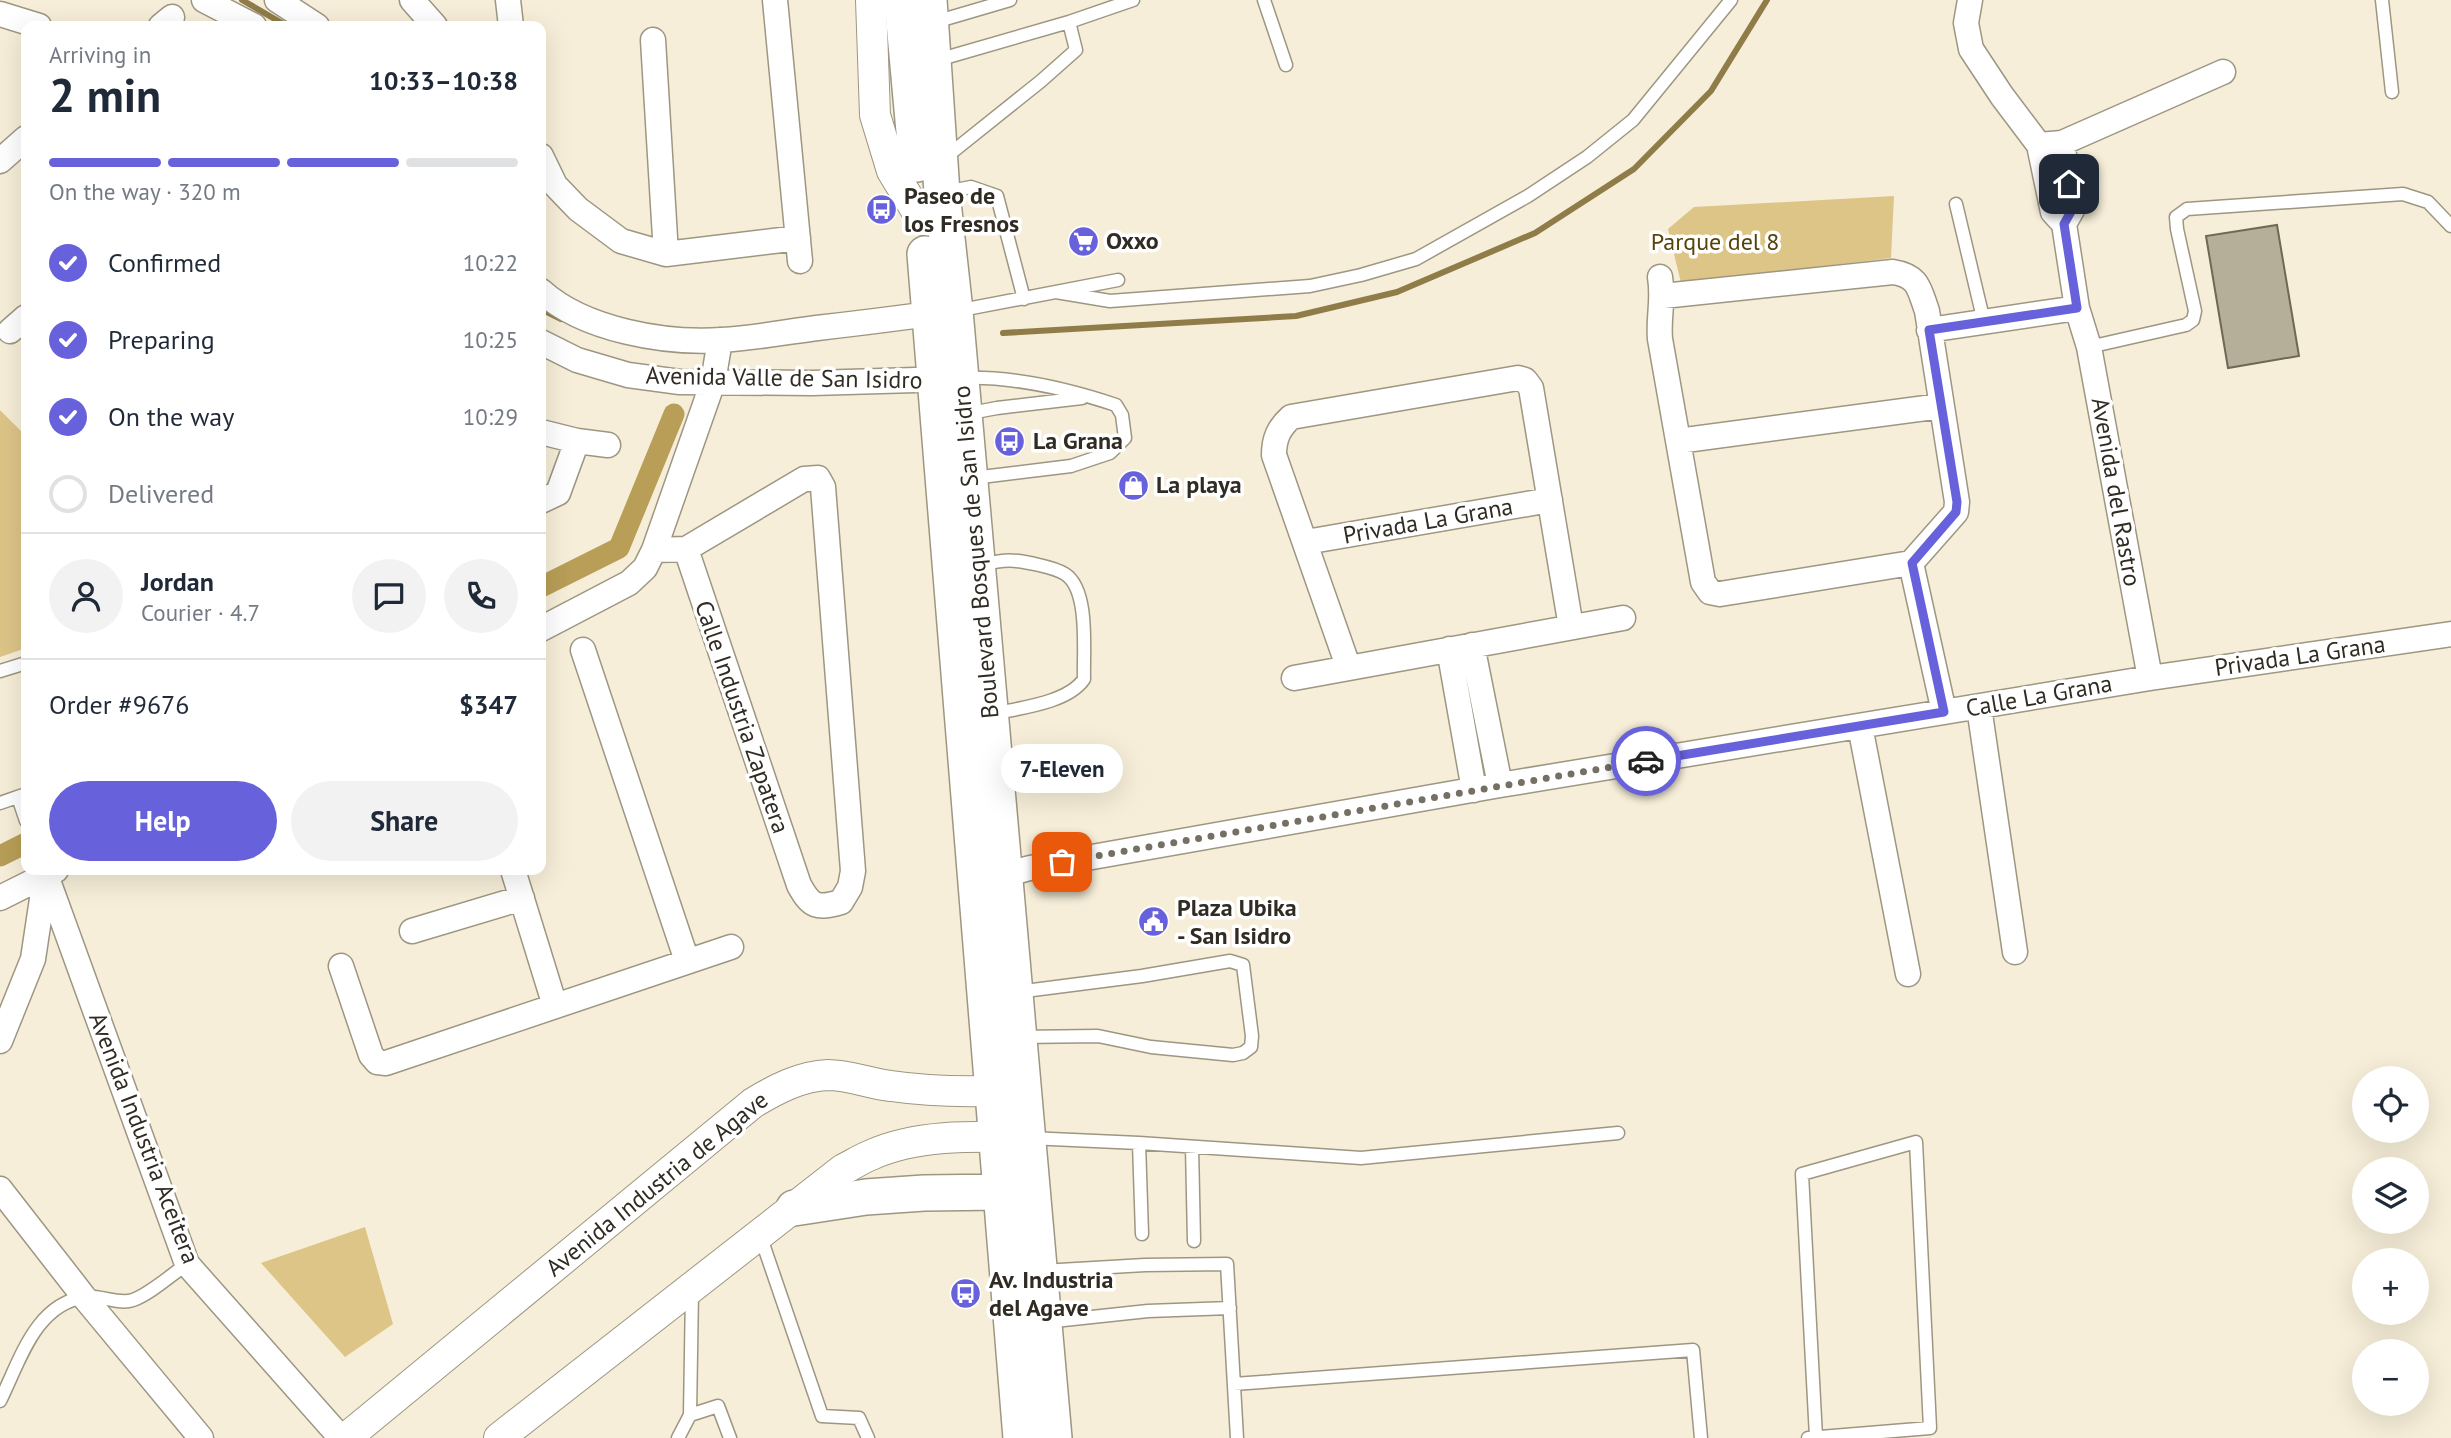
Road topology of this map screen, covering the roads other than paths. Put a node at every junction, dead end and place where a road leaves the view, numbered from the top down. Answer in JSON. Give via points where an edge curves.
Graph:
{"nodes":[{"id":1,"x":204,"y":0,"type":"edge"},
{"id":2,"x":277,"y":0,"type":"edge"},
{"id":3,"x":412,"y":0,"type":"edge"},
{"id":4,"x":508,"y":0,"type":"edge"},
{"id":5,"x":775,"y":0,"type":"edge"},
{"id":6,"x":871,"y":0,"type":"edge"},
{"id":7,"x":902,"y":0,"type":"edge"},
{"id":8,"x":1010,"y":0,"type":"edge"},
{"id":9,"x":1133,"y":0,"type":"edge"},
{"id":10,"x":1264,"y":0,"type":"edge"},
{"id":11,"x":1731,"y":0,"type":"edge"},
{"id":12,"x":1970,"y":0,"type":"edge"},
{"id":13,"x":2382,"y":0,"type":"edge"},
{"id":14,"x":930,"y":11,"type":"edge"},
{"id":15,"x":0,"y":14,"type":"edge"},
{"id":16,"x":310,"y":14,"type":"edge"},
{"id":17,"x":23,"y":21,"type":"edge"},
{"id":18,"x":244,"y":21,"type":"edge"},
{"id":19,"x":431,"y":21,"type":"edge"},
{"id":20,"x":511,"y":21,"type":"edge"},
{"id":21,"x":1069,"y":22,"type":"junction"},
{"id":22,"x":653,"y":40,"type":"dead end"},
{"id":23,"x":934,"y":61,"type":"junction"},
{"id":24,"x":1286,"y":65,"type":"dead end"},
{"id":25,"x":2223,"y":72,"type":"dead end"},
{"id":26,"x":2392,"y":92,"type":"dead end"},
{"id":27,"x":21,"y":142,"type":"edge"},
{"id":28,"x":2051,"y":144,"type":"junction"},
{"id":29,"x":0,"y":161,"type":"edge"},
{"id":30,"x":546,"y":166,"type":"edge"},
{"id":31,"x":935,"y":191,"type":"junction"},
{"id":32,"x":1956,"y":204,"type":"dead end"},
{"id":33,"x":2451,"y":226,"type":"edge"},
{"id":34,"x":666,"y":254,"type":"junction"},
{"id":35,"x":1118,"y":280,"type":"dead end"},
{"id":36,"x":1056,"y":292,"type":"junction"},
{"id":37,"x":546,"y":296,"type":"edge"},
{"id":38,"x":1024,"y":299,"type":"junction"},
{"id":39,"x":2077,"y":308,"type":"junction"},
{"id":40,"x":943,"y":312,"type":"junction"},
{"id":41,"x":1984,"y":322,"type":"junction"},
{"id":42,"x":1929,"y":330,"type":"junction"},
{"id":43,"x":720,"y":340,"type":"junction"},
{"id":44,"x":546,"y":344,"type":"edge"},
{"id":45,"x":2089,"y":347,"type":"junction"},
{"id":46,"x":963,"y":378,"type":"junction"},
{"id":47,"x":713,"y":382,"type":"junction"},
{"id":48,"x":1093,"y":397,"type":"junction"},
{"id":49,"x":1941,"y":406,"type":"junction"},
{"id":50,"x":964,"y":414,"type":"junction"},
{"id":51,"x":546,"y":433,"type":"edge"},
{"id":52,"x":577,"y":441,"type":"junction"},
{"id":53,"x":1678,"y":441,"type":"junction"},
{"id":54,"x":608,"y":445,"type":"dead end"},
{"id":55,"x":969,"y":478,"type":"junction"},
{"id":56,"x":546,"y":499,"type":"edge"},
{"id":57,"x":1550,"y":500,"type":"junction"},
{"id":58,"x":1306,"y":542,"type":"junction"},
{"id":59,"x":686,"y":549,"type":"junction"},
{"id":60,"x":654,"y":550,"type":"junction"},
{"id":61,"x":1912,"y":563,"type":"junction"},
{"id":62,"x":976,"y":566,"type":"junction"},
{"id":63,"x":1623,"y":618,"type":"dead end"},
{"id":64,"x":546,"y":626,"type":"edge"},
{"id":65,"x":1572,"y":627,"type":"junction"},
{"id":66,"x":2451,"y":634,"type":"edge"},
{"id":67,"x":1460,"y":647,"type":"junction"},
{"id":68,"x":583,"y":650,"type":"dead end"},
{"id":69,"x":21,"y":664,"type":"edge"},
{"id":70,"x":1348,"y":666,"type":"junction"},
{"id":71,"x":3,"y":667,"type":"edge"},
{"id":72,"x":1294,"y":678,"type":"dead end"},
{"id":73,"x":2150,"y":678,"type":"junction"},
{"id":74,"x":1979,"y":707,"type":"junction"},
{"id":75,"x":1944,"y":712,"type":"junction"},
{"id":76,"x":990,"y":715,"type":"junction"},
{"id":77,"x":1860,"y":726,"type":"junction"},
{"id":78,"x":1500,"y":785,"type":"junction"},
{"id":79,"x":1474,"y":790,"type":"junction"},
{"id":80,"x":21,"y":795,"type":"edge"},
{"id":81,"x":0,"y":803,"type":"edge"},
{"id":82,"x":43,"y":875,"type":"edge"},
{"id":83,"x":48,"y":875,"type":"edge"},
{"id":84,"x":50,"y":875,"type":"edge"},
{"id":85,"x":515,"y":875,"type":"edge"},
{"id":86,"x":990,"y":878,"type":"junction"},
{"id":87,"x":0,"y":898,"type":"edge"},
{"id":88,"x":522,"y":898,"type":"junction"},
{"id":89,"x":412,"y":931,"type":"dead end"},
{"id":90,"x":731,"y":947,"type":"dead end"},
{"id":91,"x":2015,"y":952,"type":"dead end"},
{"id":92,"x":687,"y":961,"type":"junction"},
{"id":93,"x":341,"y":966,"type":"dead end"},
{"id":94,"x":1908,"y":974,"type":"dead end"},
{"id":95,"x":1014,"y":993,"type":"junction"},
{"id":96,"x":555,"y":1006,"type":"junction"},
{"id":97,"x":1018,"y":1037,"type":"junction"},
{"id":98,"x":0,"y":1041,"type":"edge"},
{"id":99,"x":1007,"y":1090,"type":"junction"},
{"id":100,"x":1618,"y":1133,"type":"dead end"},
{"id":101,"x":1012,"y":1137,"type":"junction"},
{"id":102,"x":1139,"y":1143,"type":"junction"},
{"id":103,"x":1192,"y":1147,"type":"junction"},
{"id":104,"x":0,"y":1189,"type":"edge"},
{"id":105,"x":1002,"y":1192,"type":"junction"},
{"id":106,"x":794,"y":1208,"type":"junction"},
{"id":107,"x":1142,"y":1234,"type":"dead end"},
{"id":108,"x":760,"y":1235,"type":"junction"},
{"id":109,"x":1194,"y":1241,"type":"dead end"},
{"id":110,"x":187,"y":1264,"type":"junction"},
{"id":111,"x":1037,"y":1271,"type":"junction"},
{"id":112,"x":692,"y":1289,"type":"junction"},
{"id":113,"x":84,"y":1297,"type":"junction"},
{"id":114,"x":1230,"y":1308,"type":"junction"},
{"id":115,"x":1042,"y":1322,"type":"junction"},
{"id":116,"x":1234,"y":1384,"type":"junction"},
{"id":117,"x":0,"y":1401,"type":"edge"},
{"id":118,"x":690,"y":1415,"type":"junction"},
{"id":119,"x":1816,"y":1437,"type":"edge"},
{"id":120,"x":201,"y":1438,"type":"edge"},
{"id":121,"x":341,"y":1438,"type":"edge"},
{"id":122,"x":346,"y":1438,"type":"edge"},
{"id":123,"x":499,"y":1438,"type":"edge"},
{"id":124,"x":678,"y":1438,"type":"edge"},
{"id":125,"x":730,"y":1438,"type":"edge"},
{"id":126,"x":868,"y":1438,"type":"edge"},
{"id":127,"x":1021,"y":1438,"type":"edge"},
{"id":128,"x":1054,"y":1438,"type":"edge"},
{"id":129,"x":1237,"y":1438,"type":"edge"},
{"id":130,"x":1701,"y":1438,"type":"edge"},
{"id":131,"x":1808,"y":1438,"type":"edge"}],
"edges":[{"from":1,"to":18,"type":"street"},
{"from":2,"to":16,"type":"street"},
{"from":3,"to":19,"type":"street"},
{"from":4,"to":20,"type":"street"},
{"from":5,"to":34,"type":"street","via":[[799,249]]},
{"from":6,"to":31,"type":"street","name":"Boulevard Bosques de San Isidro","via":[[875,115],[892,171]]},
{"from":7,"to":31,"type":"main road","name":"Boulevard Bosques de San Isidro"},
{"from":8,"to":14,"type":"lane"},
{"from":9,"to":21,"type":"lane"},
{"from":10,"to":24,"type":"lane"},
{"from":11,"to":36,"type":"lane","via":[[1633,120],[1528,196],[1416,259],[1311,286],[1110,301]]},
{"from":12,"to":28,"type":"street","via":[[1966,23],[1971,49],[2002,96]]},
{"from":13,"to":26,"type":"lane"},
{"from":14,"to":23,"type":"main road","name":"Boulevard Bosques de San Isidro"},
{"from":15,"to":17,"type":"street"},
{"from":21,"to":23,"type":"lane"},
{"from":21,"to":31,"type":"lane","via":[[1076,50]]},
{"from":22,"to":34,"type":"street"},
{"from":23,"to":31,"type":"main road","name":"Boulevard Bosques de San Isidro"},
{"from":25,"to":28,"type":"street"},
{"from":27,"to":29,"type":"street"},
{"from":28,"to":39,"type":"street","name":"Avenida del Rastro","via":[[2053,212],[2064,224]]},
{"from":30,"to":34,"type":"street","via":[[555,185],[621,241]]},
{"from":31,"to":38,"type":"lane","via":[[971,187],[997,196]]},
{"from":31,"to":40,"type":"main road","name":"Boulevard Bosques de San Isidro"},
{"from":32,"to":41,"type":"lane"},
{"from":33,"to":45,"type":"lane","via":[[2428,202],[2403,194],[2187,209],[2176,217],[2193,320]]},
{"from":35,"to":36,"type":"lane"},
{"from":36,"to":38,"type":"lane"},
{"from":37,"to":43,"type":"street","name":"Avenida Valle de San Isidro","via":[[591,320],[629,333]]},
{"from":38,"to":40,"type":"lane"},
{"from":39,"to":41,"type":"street"},
{"from":39,"to":45,"type":"street","name":"Avenida del Rastro"},
{"from":40,"to":43,"type":"street","name":"Avenida Valle de San Isidro"},
{"from":40,"to":46,"type":"main road","name":"Boulevard Bosques de San Isidro"},
{"from":41,"to":42,"type":"street"},
{"from":42,"to":49,"type":"street"},
{"from":42,"to":53,"type":"street","via":[[1916,283],[1908,275],[1893,272],[1662,287],[1660,340]]},
{"from":43,"to":47,"type":"street"},
{"from":44,"to":47,"type":"street","name":"Avenida Valle de San Isidro","via":[[577,360],[628,375]]},
{"from":45,"to":73,"type":"street","name":"Avenida del Rastro"},
{"from":46,"to":47,"type":"street","name":"Avenida Valle de San Isidro"},
{"from":46,"to":48,"type":"lane"},
{"from":46,"to":50,"type":"main road","name":"Boulevard Bosques de San Isidro"},
{"from":46,"to":86,"type":"main road","name":"Boulevard Bosques de San Isidro"},
{"from":47,"to":60,"type":"street"},
{"from":48,"to":50,"type":"lane"},
{"from":48,"to":55,"type":"lane","via":[[1116,405],[1122,415],[1125,438],[1110,453],[1071,466]]},
{"from":49,"to":53,"type":"street"},
{"from":49,"to":61,"type":"street","via":[[1956,512]]},
{"from":50,"to":55,"type":"main road","name":"Boulevard Bosques de San Isidro"},
{"from":51,"to":52,"type":"street"},
{"from":52,"to":54,"type":"street"},
{"from":52,"to":56,"type":"street","via":[[558,493]]},
{"from":53,"to":61,"type":"street","via":[[1703,582],[1710,592]]},
{"from":55,"to":62,"type":"main road","name":"Boulevard Bosques de San Isidro"},
{"from":57,"to":58,"type":"street","name":"Privada La Grana"},
{"from":57,"to":58,"type":"street","via":[[1531,388],[1525,380],[1291,416],[1276,436],[1274,455]]},
{"from":57,"to":65,"type":"street"},
{"from":58,"to":70,"type":"street"},
{"from":59,"to":59,"type":"street","name":"Calle Industria Zapatera","via":[[804,479],[818,478],[823,487],[853,871],[841,902],[824,908],[807,901],[799,885]]},
{"from":59,"to":60,"type":"street"},
{"from":60,"to":64,"type":"street","via":[[645,568],[629,583]]},
{"from":61,"to":75,"type":"street"},
{"from":62,"to":76,"type":"main road","name":"Boulevard Bosques de San Isidro"},
{"from":62,"to":76,"type":"lane","via":[[1009,559],[1052,567],[1067,575],[1078,589],[1083,613],[1084,678],[1078,687],[1058,698]]},
{"from":63,"to":65,"type":"street"},
{"from":65,"to":67,"type":"street"},
{"from":66,"to":73,"type":"street","name":"Privada La Grana"},
{"from":67,"to":70,"type":"street"},
{"from":67,"to":78,"type":"street"},
{"from":67,"to":79,"type":"street"},
{"from":68,"to":92,"type":"street"},
{"from":69,"to":71,"type":"lane"},
{"from":70,"to":72,"type":"street"},
{"from":73,"to":74,"type":"street","name":"Calle La Grana"},
{"from":74,"to":75,"type":"street","name":"Calle La Grana"},
{"from":74,"to":91,"type":"street"},
{"from":75,"to":77,"type":"street","name":"Calle La Grana"},
{"from":76,"to":86,"type":"main road","name":"Boulevard Bosques de San Isidro"},
{"from":77,"to":78,"type":"street","name":"Calle La Grana"},
{"from":77,"to":94,"type":"street"},
{"from":78,"to":79,"type":"street","name":"Calle La Grana"},
{"from":79,"to":86,"type":"street","name":"Calle La Grana","via":[[1030,867]]},
{"from":80,"to":81,"type":"lane"},
{"from":82,"to":87,"type":"street"},
{"from":83,"to":98,"type":"street","via":[[33,959]]},
{"from":84,"to":110,"type":"street","name":"Avenida Industria Aceitera"},
{"from":85,"to":88,"type":"street"},
{"from":86,"to":95,"type":"main road","name":"Boulevard Bosques de San Isidro"},
{"from":86,"to":99,"type":"main road","name":"Boulevard Bosques de San Isidro"},
{"from":88,"to":89,"type":"street"},
{"from":88,"to":96,"type":"street"},
{"from":90,"to":92,"type":"street"},
{"from":92,"to":96,"type":"street"},
{"from":93,"to":96,"type":"street","via":[[377,1062],[386,1063]]},
{"from":95,"to":97,"type":"main road","name":"Boulevard Bosques de San Isidro"},
{"from":95,"to":97,"type":"lane","via":[[1230,961],[1243,965],[1252,1037],[1251,1047],[1233,1055],[1098,1036]]},
{"from":97,"to":99,"type":"main road","name":"Boulevard Bosques de San Isidro"},
{"from":99,"to":101,"type":"main road","name":"Boulevard Bosques de San Isidro"},
{"from":99,"to":122,"type":"street","name":"Avenida Industria de Agave","via":[[892,1086],[828,1075],[776,1089],[753,1102]]},
{"from":100,"to":103,"type":"lane","via":[[1361,1158]]},
{"from":101,"to":102,"type":"lane"},
{"from":101,"to":105,"type":"main road","name":"Boulevard Bosques de San Isidro"},
{"from":101,"to":106,"type":"street","via":[[905,1143],[842,1170]]},
{"from":101,"to":111,"type":"main road","name":"Boulevard Bosques de San Isidro"},
{"from":102,"to":103,"type":"lane"},
{"from":102,"to":107,"type":"lane"},
{"from":103,"to":109,"type":"lane"},
{"from":104,"to":113,"type":"street"},
{"from":105,"to":106,"type":"main road","via":[[866,1197]]},
{"from":105,"to":127,"type":"main road","name":"Boulevard Bosques de San Isidro"},
{"from":106,"to":108,"type":"street"},
{"from":108,"to":112,"type":"street"},
{"from":108,"to":126,"type":"lane","via":[[822,1416],[859,1418]]},
{"from":110,"to":113,"type":"lane","via":[[134,1300]]},
{"from":110,"to":121,"type":"street","name":"Avenida Industria Aceitera"},
{"from":111,"to":114,"type":"lane","via":[[1227,1264]]},
{"from":111,"to":115,"type":"main road","name":"Boulevard Bosques de San Isidro"},
{"from":112,"to":118,"type":"lane"},
{"from":112,"to":123,"type":"street"},
{"from":113,"to":117,"type":"lane","via":[[58,1305],[39,1323]]},
{"from":113,"to":120,"type":"street"},
{"from":114,"to":115,"type":"lane"},
{"from":114,"to":116,"type":"lane"},
{"from":115,"to":128,"type":"main road","name":"Boulevard Bosques de San Isidro"},
{"from":116,"to":129,"type":"lane"},
{"from":116,"to":130,"type":"lane","via":[[1693,1350]]},
{"from":118,"to":124,"type":"lane"},
{"from":118,"to":125,"type":"lane","via":[[718,1406]]},
{"from":119,"to":119,"type":"lane","via":[[1930,1429],[1916,1142],[1802,1174]]},
{"from":119,"to":131,"type":"lane"}]}
